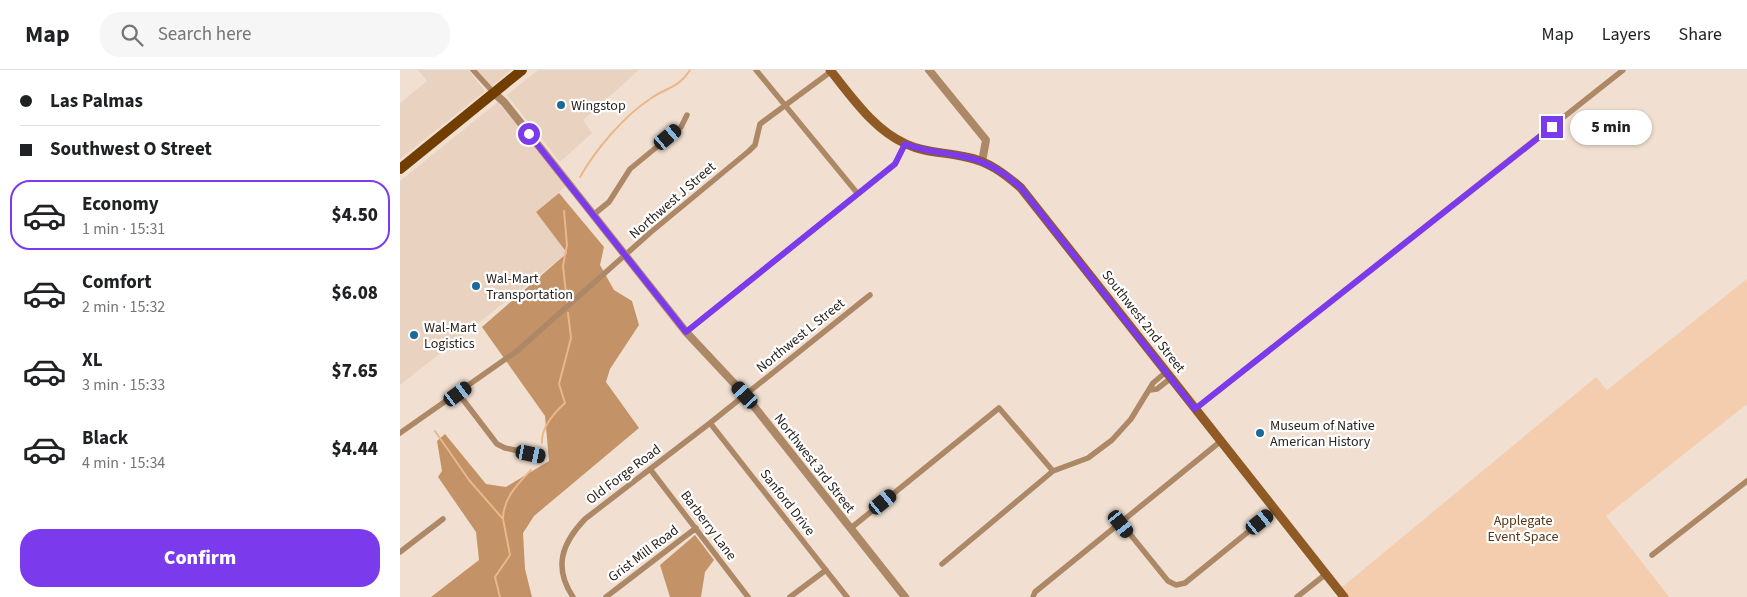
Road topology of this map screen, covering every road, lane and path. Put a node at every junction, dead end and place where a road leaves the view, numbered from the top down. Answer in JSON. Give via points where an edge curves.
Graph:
{"nodes":[{"id":1,"x":472,"y":70,"type":"edge"},
{"id":2,"x":522,"y":70,"type":"edge"},
{"id":3,"x":756,"y":70,"type":"edge"},
{"id":4,"x":929,"y":70,"type":"edge"},
{"id":5,"x":1623,"y":70,"type":"edge"},
{"id":6,"x":831,"y":71,"type":"edge"},
{"id":7,"x":494,"y":93,"type":"junction"},
{"id":8,"x":785,"y":105,"type":"junction"},
{"id":9,"x":687,"y":115,"type":"dead end"},
{"id":10,"x":905,"y":144,"type":"junction"},
{"id":11,"x":982,"y":162,"type":"junction"},
{"id":12,"x":400,"y":169,"type":"edge"},
{"id":13,"x":858,"y":194,"type":"junction"},
{"id":14,"x":593,"y":215,"type":"junction"},
{"id":15,"x":626,"y":256,"type":"junction"},
{"id":16,"x":870,"y":295,"type":"dead end"},
{"id":17,"x":686,"y":332,"type":"junction"},
{"id":18,"x":1168,"y":375,"type":"junction"},
{"id":19,"x":458,"y":394,"type":"junction"},
{"id":20,"x":745,"y":395,"type":"junction"},
{"id":21,"x":1195,"y":409,"type":"junction"},
{"id":22,"x":710,"y":423,"type":"junction"},
{"id":23,"x":400,"y":433,"type":"edge"},
{"id":24,"x":1221,"y":441,"type":"junction"},
{"id":25,"x":543,"y":456,"type":"dead end"},
{"id":26,"x":650,"y":469,"type":"junction"},
{"id":27,"x":1053,"y":471,"type":"junction"},
{"id":28,"x":1747,"y":481,"type":"edge"},
{"id":29,"x":1275,"y":510,"type":"junction"},
{"id":30,"x":443,"y":519,"type":"dead end"},
{"id":31,"x":1121,"y":524,"type":"junction"},
{"id":32,"x":696,"y":528,"type":"junction"},
{"id":33,"x":851,"y":528,"type":"junction"},
{"id":34,"x":400,"y":552,"type":"edge"},
{"id":35,"x":1652,"y":555,"type":"dead end"},
{"id":36,"x":942,"y":564,"type":"dead end"},
{"id":37,"x":826,"y":570,"type":"junction"},
{"id":38,"x":1326,"y":574,"type":"junction"},
{"id":39,"x":572,"y":597,"type":"edge"},
{"id":40,"x":606,"y":597,"type":"edge"},
{"id":41,"x":748,"y":597,"type":"edge"},
{"id":42,"x":790,"y":597,"type":"edge"},
{"id":43,"x":846,"y":597,"type":"edge"},
{"id":44,"x":905,"y":597,"type":"edge"},
{"id":45,"x":1033,"y":597,"type":"edge"},
{"id":46,"x":1297,"y":597,"type":"edge"},
{"id":47,"x":1344,"y":597,"type":"edge"}],
"edges":[{"from":1,"to":7,"type":"street","name":"Northwest 3rd Street"},
{"from":2,"to":7,"type":"main road"},
{"from":3,"to":8,"type":"street"},
{"from":4,"to":11,"type":"street","via":[[986,140]]},
{"from":5,"to":21,"type":"street"},
{"from":6,"to":8,"type":"street","name":"Northwest J Street"},
{"from":6,"to":10,"type":"main road","name":"Southwest 2nd Street","via":[[877,126]]},
{"from":7,"to":12,"type":"main road"},
{"from":7,"to":14,"type":"street","name":"Northwest 3rd Street","via":[[503,100]]},
{"from":8,"to":13,"type":"street"},
{"from":8,"to":15,"type":"street","name":"Northwest J Street","via":[[760,124],[755,144],[749,151]]},
{"from":9,"to":14,"type":"street","via":[[681,126],[630,169],[609,202]]},
{"from":10,"to":11,"type":"main road","name":"Southwest 2nd Street"},
{"from":10,"to":13,"type":"street","via":[[895,164]]},
{"from":11,"to":18,"type":"main road","name":"Southwest 2nd Street","via":[[1021,188]]},
{"from":13,"to":17,"type":"street"},
{"from":14,"to":15,"type":"street","name":"Northwest 3rd Street"},
{"from":15,"to":17,"type":"street","name":"Northwest 3rd Street"},
{"from":15,"to":19,"type":"street","name":"Northwest J Street","via":[[517,351]]},
{"from":16,"to":20,"type":"street","name":"Northwest L Street"},
{"from":17,"to":20,"type":"street","name":"Northwest 3rd Street"},
{"from":18,"to":21,"type":"main road","name":"Southwest 2nd Street"},
{"from":18,"to":27,"type":"street","via":[[1153,383],[1127,424],[1112,440],[1088,458]]},
{"from":19,"to":23,"type":"street","name":"Northwest J Street"},
{"from":19,"to":25,"type":"street","via":[[498,444]]},
{"from":20,"to":22,"type":"street","name":"Old Forge Road"},
{"from":20,"to":33,"type":"street","name":"Northwest 3rd Street"},
{"from":21,"to":24,"type":"main road","name":"Southwest 2nd Street"},
{"from":22,"to":26,"type":"street","name":"Old Forge Road"},
{"from":22,"to":37,"type":"street","name":"Sanford Drive"},
{"from":24,"to":29,"type":"main road","name":"Southwest 2nd Street"},
{"from":24,"to":31,"type":"street"},
{"from":26,"to":32,"type":"street","name":"Barberry Lane"},
{"from":26,"to":39,"type":"street","name":"Old Forge Road","via":[[584,519],[570,535],[563,551],[562,569]]},
{"from":27,"to":33,"type":"street","via":[[999,408]]},
{"from":27,"to":36,"type":"street"},
{"from":28,"to":35,"type":"street"},
{"from":29,"to":31,"type":"street","via":[[1185,584],[1176,585],[1168,582]]},
{"from":29,"to":38,"type":"main road","name":"Southwest 2nd Street"},
{"from":30,"to":34,"type":"street"},
{"from":31,"to":45,"type":"street"},
{"from":32,"to":40,"type":"street","name":"Grist Mill Road"},
{"from":32,"to":41,"type":"street","name":"Barberry Lane"},
{"from":33,"to":44,"type":"street","name":"Northwest 3rd Street"},
{"from":37,"to":42,"type":"street"},
{"from":37,"to":43,"type":"street","name":"Sanford Drive"},
{"from":38,"to":46,"type":"street"},
{"from":38,"to":47,"type":"main road","name":"Southwest 2nd Street"}]}
